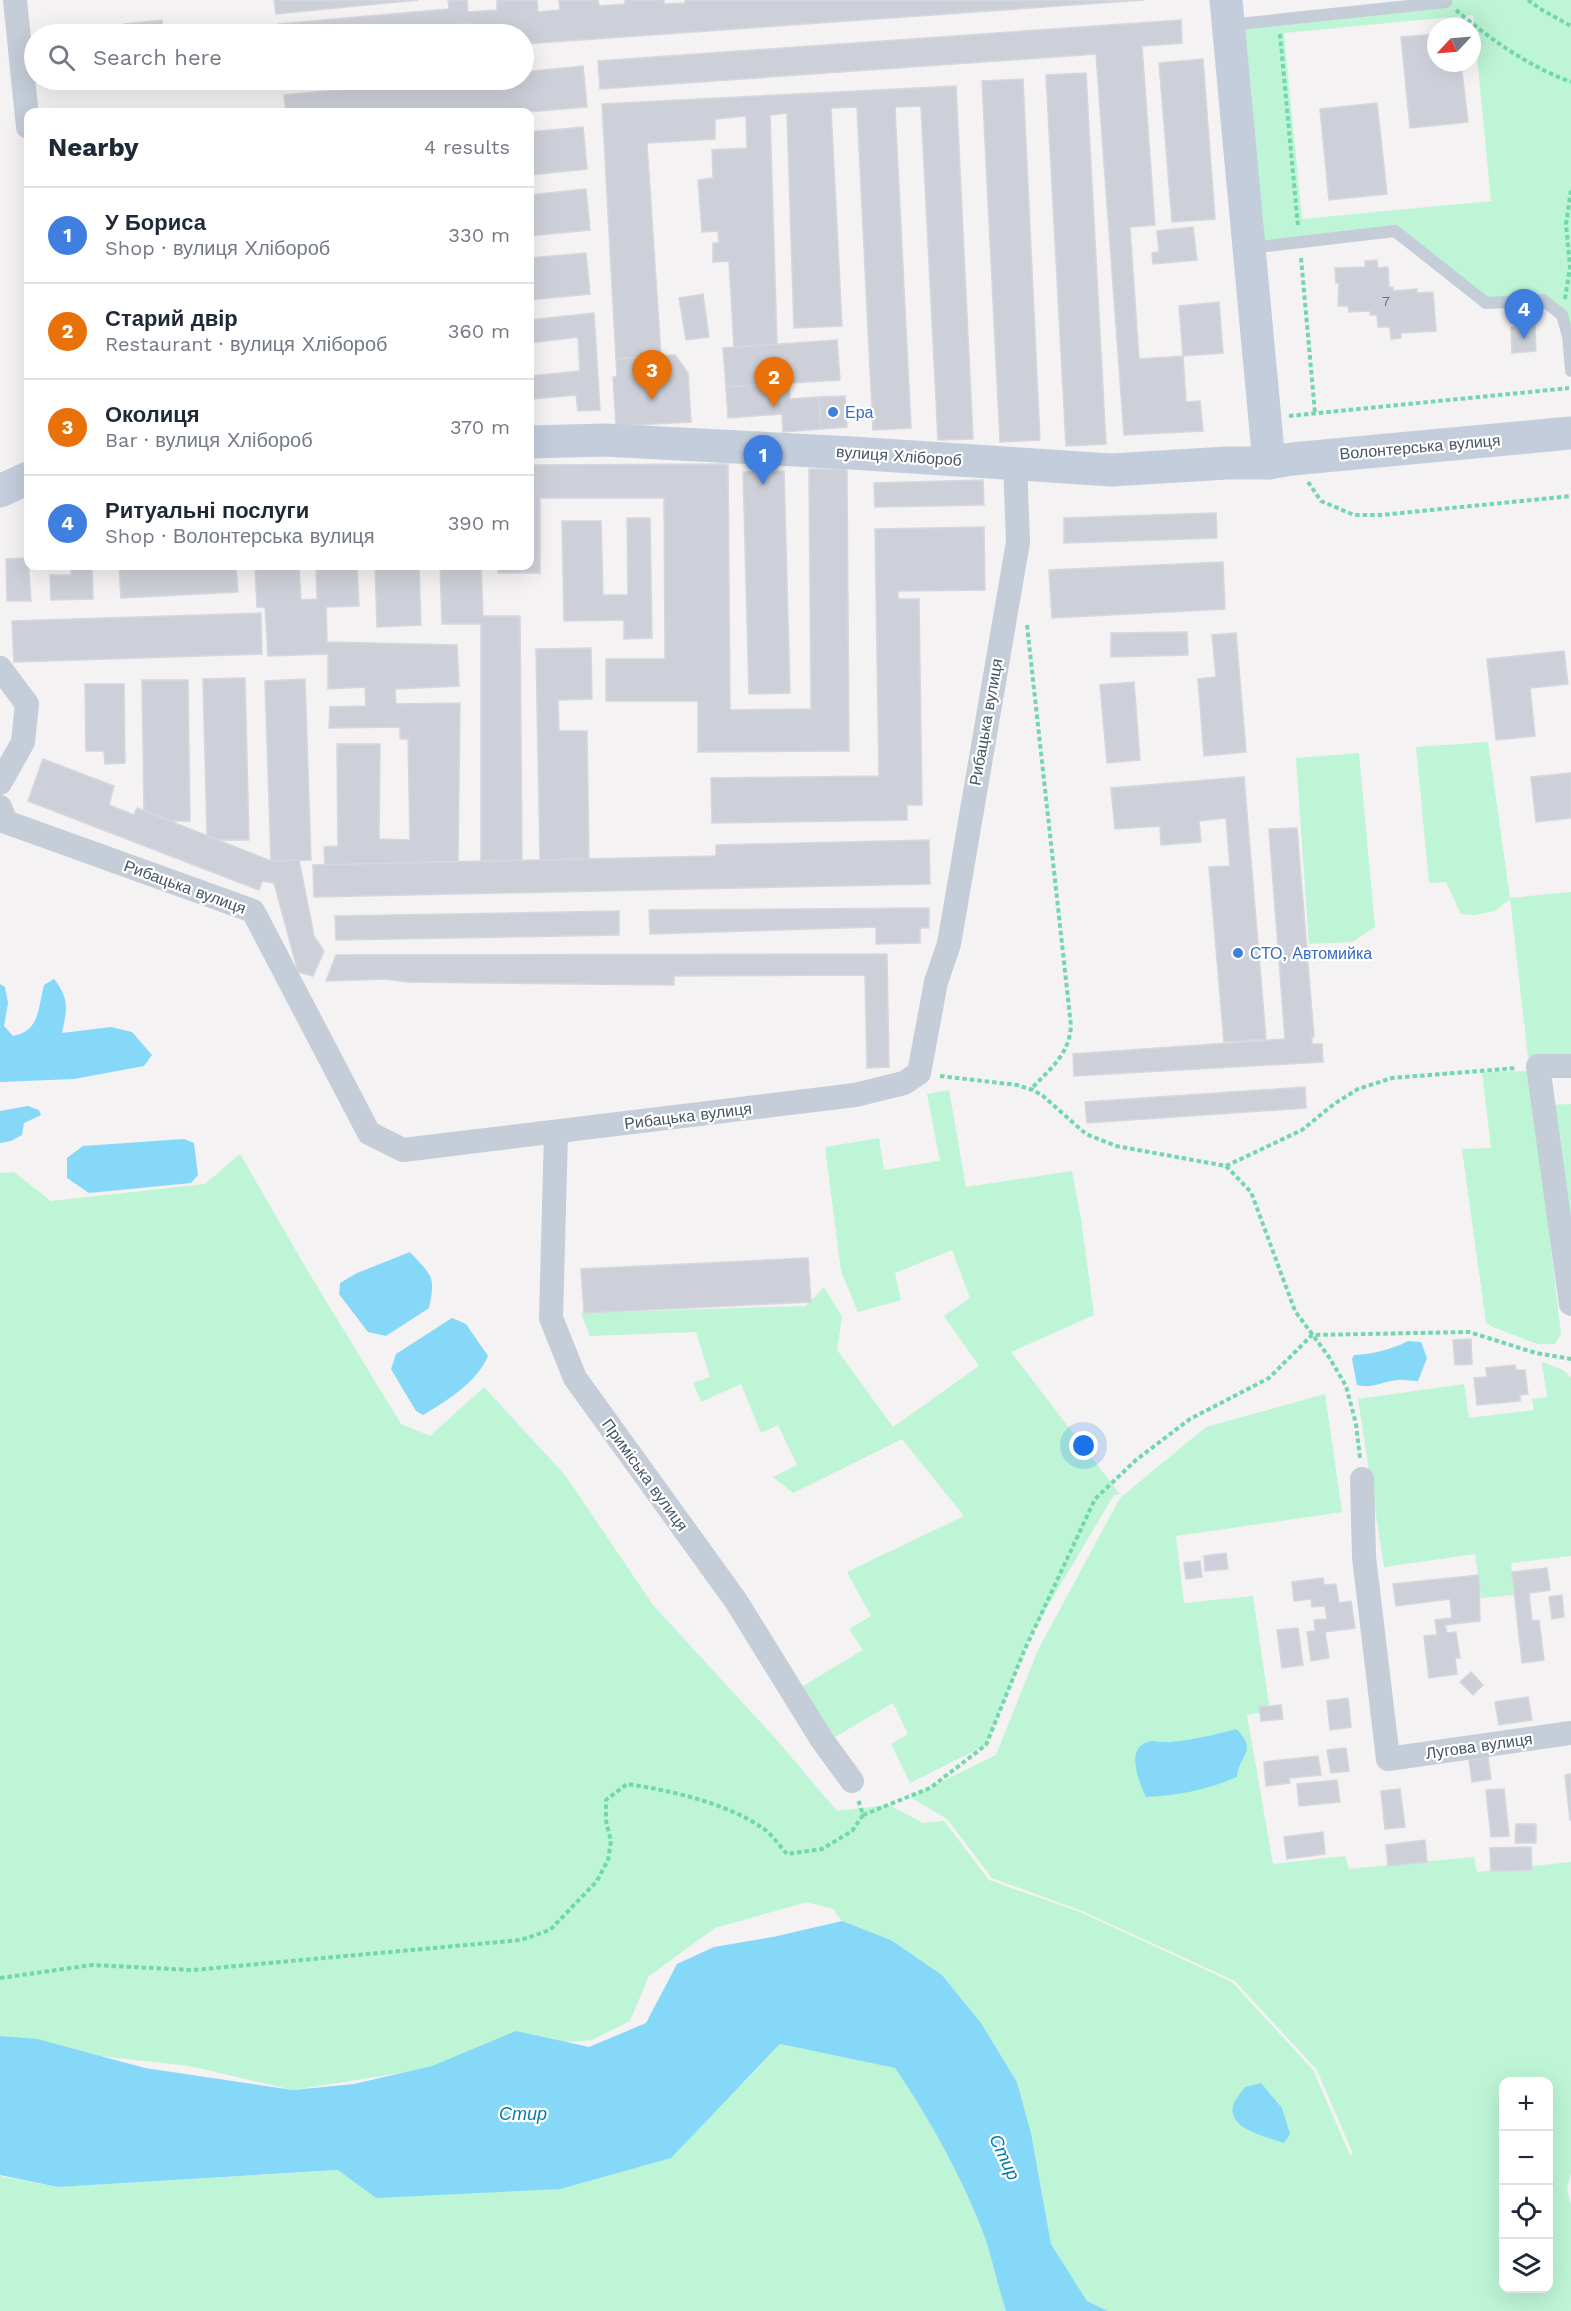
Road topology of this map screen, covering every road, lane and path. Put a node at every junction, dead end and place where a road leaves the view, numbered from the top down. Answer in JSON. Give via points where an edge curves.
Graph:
{"nodes":[{"id":1,"x":15,"y":0,"type":"edge"},
{"id":2,"x":1528,"y":0,"type":"edge"},
{"id":3,"x":1446,"y":1,"type":"edge"},
{"id":4,"x":1227,"y":13,"type":"edge"},
{"id":5,"x":1279,"y":19,"type":"junction"},
{"id":6,"x":1571,"y":26,"type":"edge"},
{"id":7,"x":1571,"y":82,"type":"edge"},
{"id":8,"x":24,"y":88,"type":"edge"},
{"id":9,"x":24,"y":90,"type":"edge"},
{"id":10,"x":26,"y":108,"type":"edge"},
{"id":11,"x":1571,"y":190,"type":"edge"},
{"id":12,"x":1299,"y":241,"type":"junction"},
{"id":13,"x":1249,"y":248,"type":"junction"},
{"id":14,"x":1562,"y":315,"type":"junction"},
{"id":15,"x":1571,"y":371,"type":"edge"},
{"id":16,"x":1571,"y":388,"type":"edge"},
{"id":17,"x":1315,"y":413,"type":"junction"},
{"id":18,"x":1265,"y":419,"type":"junction"},
{"id":19,"x":1571,"y":434,"type":"edge"},
{"id":20,"x":534,"y":442,"type":"edge"},
{"id":21,"x":1280,"y":461,"type":"junction"},
{"id":22,"x":1015,"y":464,"type":"junction"},
{"id":23,"x":24,"y":480,"type":"edge"},
{"id":24,"x":0,"y":491,"type":"edge"},
{"id":25,"x":1571,"y":496,"type":"edge"},
{"id":26,"x":1027,"y":618,"type":"dead end"},
{"id":27,"x":0,"y":668,"type":"edge"},
{"id":28,"x":0,"y":783,"type":"edge"},
{"id":29,"x":0,"y":807,"type":"edge"},
{"id":30,"x":1538,"y":1066,"type":"junction"},
{"id":31,"x":1571,"y":1066,"type":"edge"},
{"id":32,"x":919,"y":1073,"type":"junction"},
{"id":33,"x":1031,"y":1089,"type":"junction"},
{"id":34,"x":556,"y":1133,"type":"junction"},
{"id":35,"x":1226,"y":1166,"type":"junction"},
{"id":36,"x":1571,"y":1304,"type":"edge"},
{"id":37,"x":1312,"y":1335,"type":"junction"},
{"id":38,"x":1571,"y":1359,"type":"edge"},
{"id":39,"x":1362,"y":1479,"type":"joint"},
{"id":40,"x":1571,"y":1733,"type":"edge"},
{"id":41,"x":852,"y":1781,"type":"joint"},
{"id":42,"x":863,"y":1815,"type":"junction"},
{"id":43,"x":0,"y":1978,"type":"edge"}],
"edges":[{"from":1,"to":8,"type":"street"},
{"from":2,"to":6,"type":"path"},
{"from":3,"to":5,"type":"lane"},
{"from":3,"to":7,"type":"path","via":[[1487,37],[1541,70]]},
{"from":4,"to":5,"type":"lane"},
{"from":4,"to":13,"type":"street"},
{"from":5,"to":12,"type":"path"},
{"from":9,"to":10,"type":"street"},
{"from":11,"to":14,"type":"path","via":[[1566,224],[1570,267]]},
{"from":12,"to":13,"type":"lane"},
{"from":12,"to":14,"type":"lane","via":[[1395,231],[1486,303],[1543,300]]},
{"from":12,"to":17,"type":"path"},
{"from":13,"to":18,"type":"street"},
{"from":14,"to":15,"type":"lane"},
{"from":16,"to":17,"type":"path"},
{"from":17,"to":18,"type":"path"},
{"from":18,"to":21,"type":"street"},
{"from":19,"to":21,"type":"street","name":"Волонтерська вулиця"},
{"from":20,"to":22,"type":"street","name":"вулиця Хлібороб","via":[[604,440]]},
{"from":21,"to":22,"type":"street","name":"вулиця Хлібороб","via":[[1111,470]]},
{"from":21,"to":25,"type":"path","via":[[1321,501],[1354,514],[1382,515]]},
{"from":22,"to":32,"type":"street","name":"Рибацька вулиця","via":[[1018,542],[949,944],[936,982]]},
{"from":23,"to":24,"type":"street"},
{"from":26,"to":33,"type":"path","via":[[1071,1026],[1064,1052]]},
{"from":27,"to":28,"type":"street","via":[[27,704],[23,742]]},
{"from":29,"to":34,"type":"street","name":"Рибацька вулиця","via":[[6,822],[253,911],[369,1133],[402,1150]]},
{"from":30,"to":31,"type":"street"},
{"from":30,"to":35,"type":"path","via":[[1392,1078],[1358,1089],[1302,1130]]},
{"from":30,"to":36,"type":"street"},
{"from":32,"to":33,"type":"path"},
{"from":32,"to":34,"type":"street","name":"Рибацька вулиця","via":[[904,1083],[855,1095]]},
{"from":33,"to":35,"type":"path","via":[[1086,1134],[1116,1146]]},
{"from":34,"to":41,"type":"street","name":"Приміська вулиця","via":[[551,1318],[575,1378],[736,1601],[822,1740]]},
{"from":35,"to":37,"type":"path","via":[[1251,1192],[1295,1311]]},
{"from":37,"to":38,"type":"path","via":[[1469,1332],[1536,1353]]},
{"from":37,"to":39,"type":"path","via":[[1346,1386],[1356,1424]]},
{"from":37,"to":42,"type":"path","via":[[1269,1378],[1190,1419],[1136,1460],[1095,1499],[1024,1650],[986,1745],[930,1788]]},
{"from":39,"to":40,"type":"street","name":"Лугова вулиця","via":[[1364,1557],[1388,1759]]},
{"from":41,"to":42,"type":"path"},
{"from":42,"to":43,"type":"path","via":[[852,1831],[822,1849],[787,1854],[762,1827],[715,1804],[627,1784],[606,1800],[611,1841],[608,1860],[597,1881],[550,1930],[521,1940],[193,1970],[92,1965]]}]}
